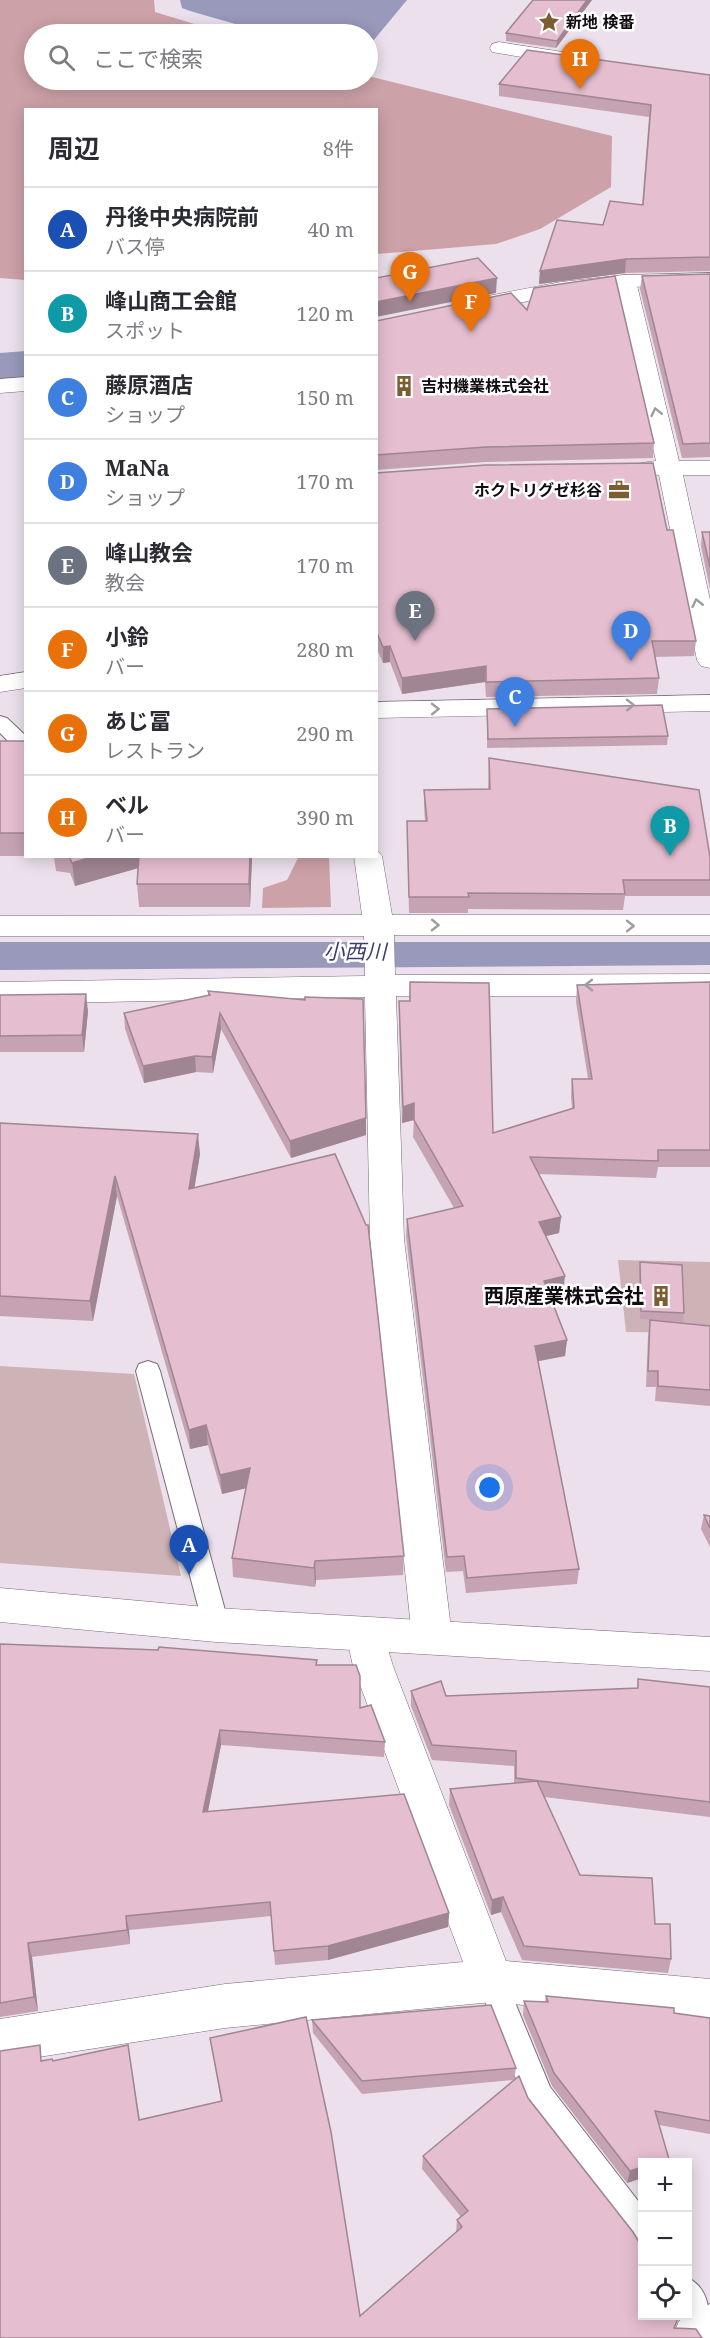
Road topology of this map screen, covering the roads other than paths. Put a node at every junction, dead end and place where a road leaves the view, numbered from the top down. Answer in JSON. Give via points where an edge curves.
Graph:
{"nodes":[{"id":1,"x":499,"y":48,"type":"dead end"},
{"id":2,"x":593,"y":63,"type":"edge"},
{"id":3,"x":710,"y":279,"type":"edge"},
{"id":4,"x":625,"y":281,"type":"junction"},
{"id":5,"x":449,"y":311,"type":"edge"},
{"id":6,"x":24,"y":384,"type":"edge"},
{"id":7,"x":0,"y":386,"type":"edge"},
{"id":8,"x":669,"y":467,"type":"junction"},
{"id":9,"x":623,"y":468,"type":"edge"},
{"id":10,"x":710,"y":468,"type":"edge"},
{"id":11,"x":710,"y":660,"type":"edge"},
{"id":12,"x":24,"y":680,"type":"edge"},
{"id":13,"x":0,"y":684,"type":"edge"},
{"id":14,"x":710,"y":703,"type":"edge"},
{"id":15,"x":378,"y":710,"type":"edge"},
{"id":16,"x":0,"y":722,"type":"edge"},
{"id":17,"x":24,"y":742,"type":"edge"},
{"id":18,"x":368,"y":858,"type":"edge"},
{"id":19,"x":710,"y":925,"type":"edge"},
{"id":20,"x":0,"y":926,"type":"edge"},
{"id":21,"x":378,"y":928,"type":"junction"},
{"id":22,"x":380,"y":983,"type":"junction"},
{"id":23,"x":710,"y":985,"type":"edge"},
{"id":24,"x":0,"y":993,"type":"edge"},
{"id":25,"x":148,"y":1371,"type":"dead end"},
{"id":26,"x":0,"y":1605,"type":"edge"},
{"id":27,"x":216,"y":1625,"type":"junction"},
{"id":28,"x":366,"y":1635,"type":"junction"},
{"id":29,"x":432,"y":1637,"type":"junction"},
{"id":30,"x":710,"y":1654,"type":"edge"},
{"id":31,"x":492,"y":1981,"type":"junction"},
{"id":32,"x":710,"y":2001,"type":"edge"},
{"id":33,"x":0,"y":2041,"type":"edge"},
{"id":34,"x":638,"y":2226,"type":"edge"},
{"id":35,"x":692,"y":2301,"type":"edge"},
{"id":36,"x":710,"y":2327,"type":"edge"},
{"id":37,"x":696,"y":2338,"type":"edge"}],
"edges":[{"from":1,"to":2,"type":"street"},
{"from":3,"to":4,"type":"street"},
{"from":4,"to":5,"type":"street","via":[[561,288]]},
{"from":8,"to":4,"type":"street","one_way":true},
{"from":6,"to":7,"type":"street"},
{"from":8,"to":9,"type":"street"},
{"from":8,"to":10,"type":"street"},
{"from":11,"to":8,"type":"street","one_way":true},
{"from":12,"to":13,"type":"street"},
{"from":15,"to":14,"type":"street","one_way":true},
{"from":16,"to":17,"type":"lane"},
{"from":18,"to":21,"type":"street"},
{"from":21,"to":19,"type":"street","one_way":true},
{"from":20,"to":21,"type":"street"},
{"from":21,"to":22,"type":"street"},
{"from":23,"to":22,"type":"street","one_way":true},
{"from":22,"to":24,"type":"street"},
{"from":22,"to":29,"type":"street","via":[[387,1239]]},
{"from":25,"to":27,"type":"lane"},
{"from":26,"to":27,"type":"street"},
{"from":27,"to":28,"type":"street"},
{"from":28,"to":29,"type":"street"},
{"from":28,"to":31,"type":"street","via":[[373,1666]]},
{"from":29,"to":30,"type":"street"},
{"from":31,"to":32,"type":"street"},
{"from":31,"to":33,"type":"street","via":[[225,2006]]},
{"from":31,"to":34,"type":"lane","via":[[539,2098]]},
{"from":35,"to":36,"type":"lane"},
{"from":36,"to":37,"type":"street"}]}
